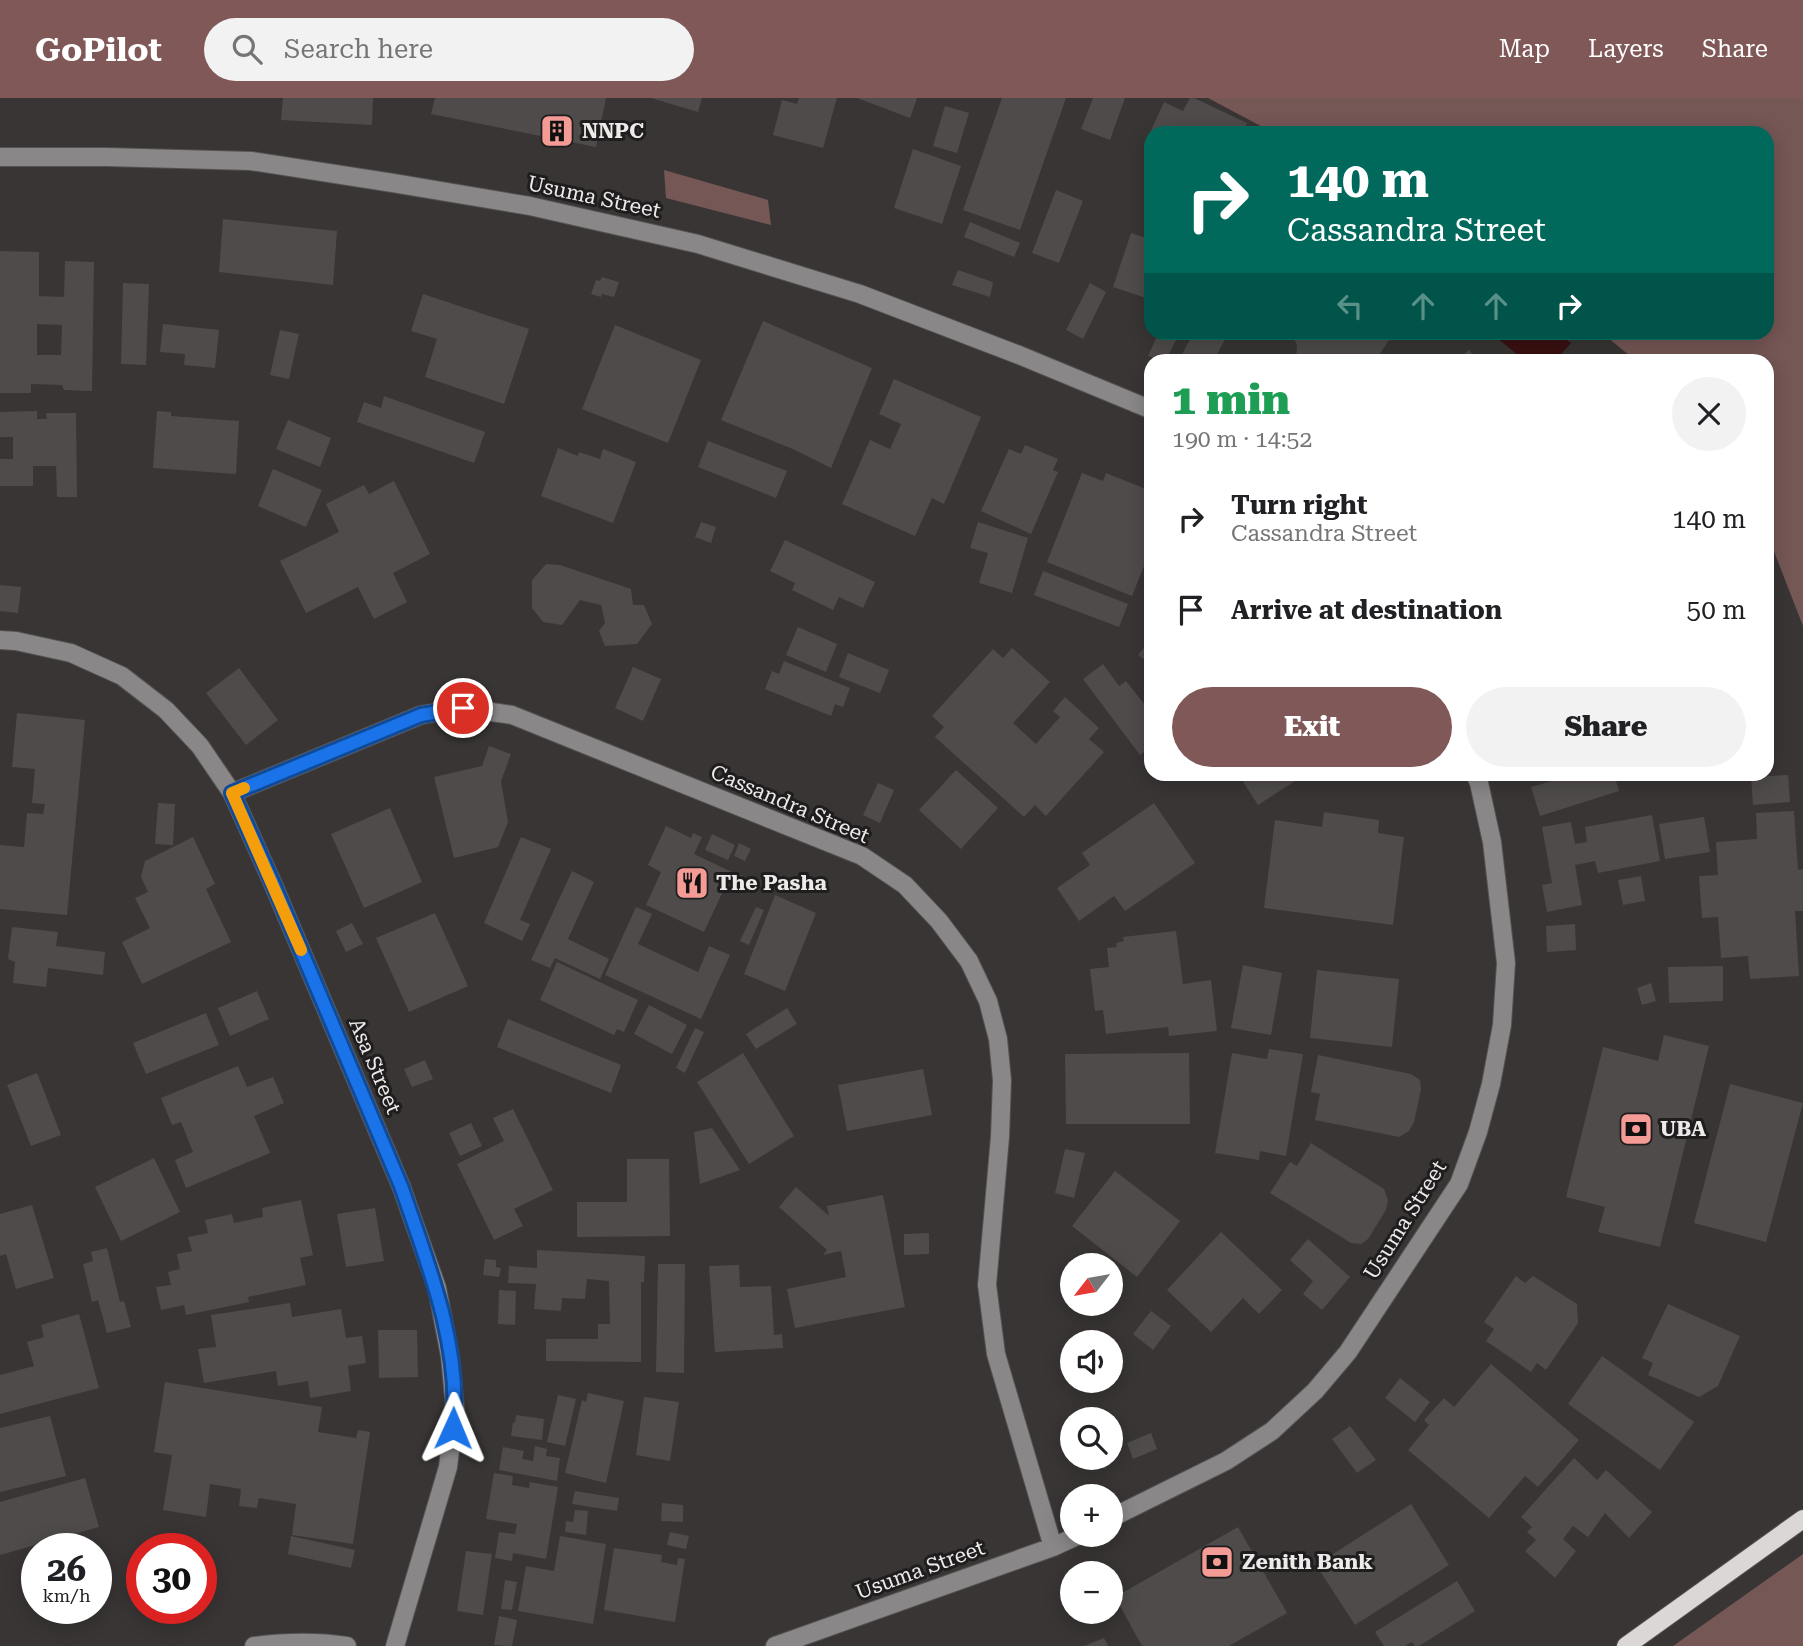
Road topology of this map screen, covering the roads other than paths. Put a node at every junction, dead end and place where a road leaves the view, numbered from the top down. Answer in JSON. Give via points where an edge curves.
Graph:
{"nodes":[{"id":1,"x":0,"y":157,"type":"edge"},
{"id":2,"x":1144,"y":407,"type":"edge"},
{"id":3,"x":0,"y":640,"type":"edge"},
{"id":4,"x":1478,"y":781,"type":"edge"},
{"id":5,"x":232,"y":793,"type":"junction"},
{"id":6,"x":1123,"y":1512,"type":"edge"},
{"id":7,"x":1803,"y":1519,"type":"edge"},
{"id":8,"x":1060,"y":1544,"type":"edge"},
{"id":9,"x":1053,"y":1547,"type":"junction"},
{"id":10,"x":254,"y":1646,"type":"edge"},
{"id":11,"x":347,"y":1646,"type":"edge"},
{"id":12,"x":395,"y":1646,"type":"edge"},
{"id":13,"x":775,"y":1646,"type":"edge"},
{"id":14,"x":1626,"y":1646,"type":"edge"}],
"edges":[{"from":1,"to":2,"type":"street","name":"Usuma Street","via":[[251,162],[543,209],[698,244],[860,294]]},
{"from":3,"to":5,"type":"street","name":"Asa Street","via":[[71,653],[122,676],[166,710],[200,747]]},
{"from":4,"to":6,"type":"street","name":"Usuma Street","via":[[1492,842],[1506,963],[1502,1025],[1491,1084],[1459,1184],[1348,1352],[1315,1391],[1272,1431],[1226,1461]]},
{"from":5,"to":9,"type":"street","name":"Cassandra Street","via":[[421,715],[463,708],[512,715],[862,856],[905,885],[968,961],[988,1001],[998,1039],[1000,1137],[987,1285],[996,1354]]},
{"from":5,"to":12,"type":"street","name":"Asa Street","via":[[401,1186],[437,1287],[455,1409],[448,1467]]},
{"from":7,"to":14,"type":"main road"},
{"from":8,"to":9,"type":"street","name":"Usuma Street"},
{"from":9,"to":13,"type":"street","name":"Usuma Street"},
{"from":10,"to":11,"type":"street"}]}
